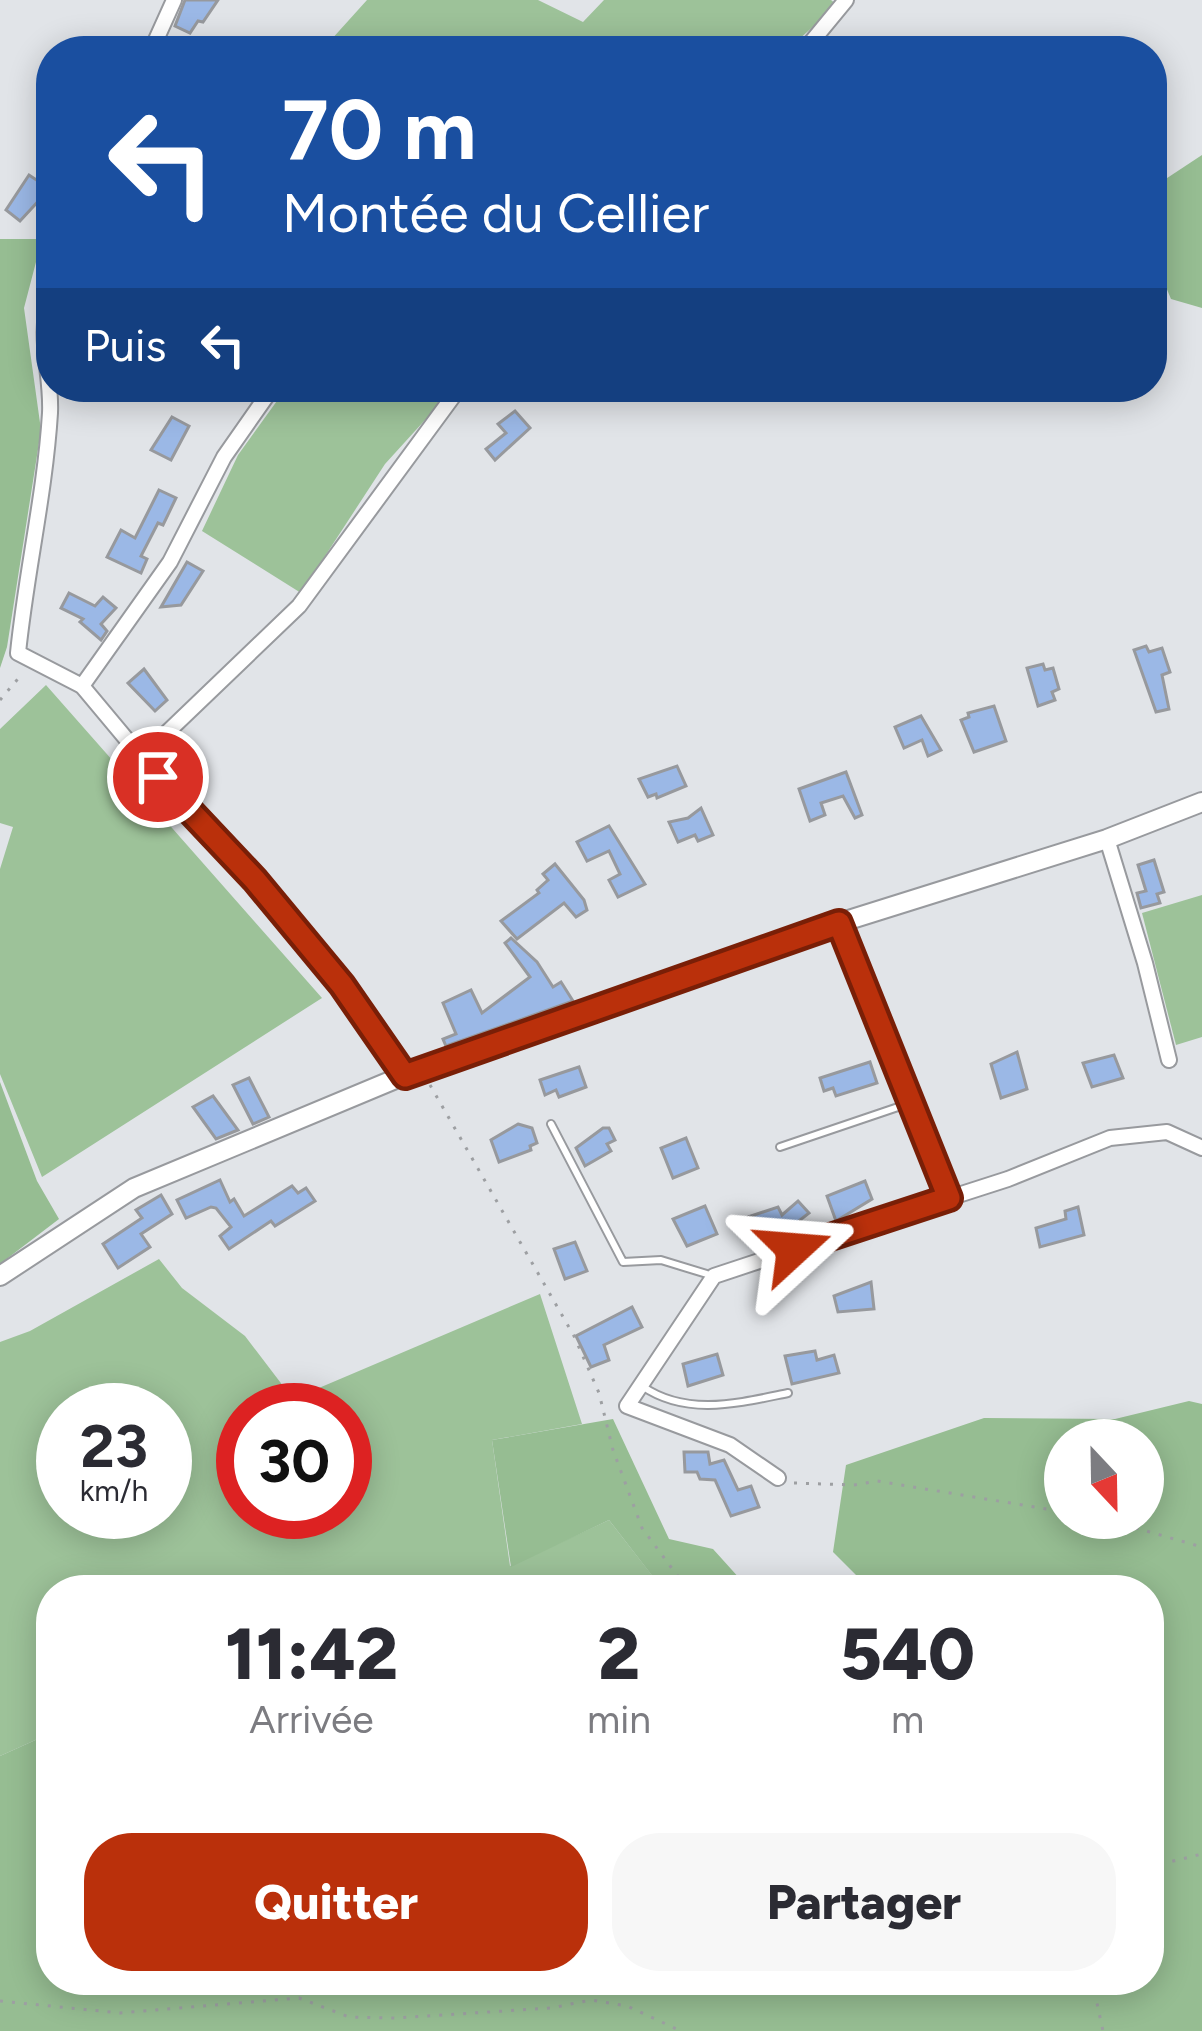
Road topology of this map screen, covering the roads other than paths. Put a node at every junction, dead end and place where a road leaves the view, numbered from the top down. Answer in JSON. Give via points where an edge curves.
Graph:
{"nodes":[{"id":1,"x":174,"y":0,"type":"edge"},
{"id":2,"x":846,"y":0,"type":"edge"},
{"id":3,"x":158,"y":36,"type":"edge"},
{"id":4,"x":816,"y":36,"type":"edge"},
{"id":5,"x":50,"y":402,"type":"edge"},
{"id":6,"x":262,"y":402,"type":"edge"},
{"id":7,"x":449,"y":402,"type":"edge"},
{"id":8,"x":82,"y":686,"type":"junction"},
{"id":9,"x":138,"y":753,"type":"junction"},
{"id":10,"x":1202,"y":802,"type":"edge"},
{"id":11,"x":1107,"y":839,"type":"junction"},
{"id":12,"x":839,"y":923,"type":"junction"},
{"id":13,"x":1169,"y":1060,"type":"dead end"},
{"id":14,"x":411,"y":1073,"type":"junction"},
{"id":15,"x":910,"y":1102,"type":"junction"},
{"id":16,"x":551,"y":1124,"type":"dead end"},
{"id":17,"x":780,"y":1147,"type":"dead end"},
{"id":18,"x":1202,"y":1148,"type":"edge"},
{"id":19,"x":949,"y":1198,"type":"junction"},
{"id":20,"x":0,"y":1276,"type":"edge"},
{"id":21,"x":714,"y":1276,"type":"junction"},
{"id":22,"x":642,"y":1386,"type":"junction"},
{"id":23,"x":788,"y":1393,"type":"dead end"},
{"id":24,"x":778,"y":1478,"type":"road end"}],
"edges":[{"from":1,"to":3,"type":"street"},
{"from":2,"to":4,"type":"street"},
{"from":5,"to":8,"type":"street","via":[[25,656]]},
{"from":6,"to":8,"type":"street","via":[[170,562]]},
{"from":7,"to":9,"type":"street","via":[[299,606]]},
{"from":8,"to":9,"type":"street"},
{"from":9,"to":14,"type":"street","via":[[255,880]]},
{"from":10,"to":11,"type":"main road"},
{"from":11,"to":12,"type":"main road"},
{"from":11,"to":13,"type":"street"},
{"from":12,"to":14,"type":"main road"},
{"from":12,"to":15,"type":"street"},
{"from":14,"to":20,"type":"main road","via":[[134,1188]]},
{"from":15,"to":17,"type":"lane"},
{"from":15,"to":19,"type":"street"},
{"from":16,"to":21,"type":"lane","via":[[623,1262],[662,1260]]},
{"from":18,"to":19,"type":"street","via":[[1167,1132],[1110,1138]]},
{"from":19,"to":21,"type":"street"},
{"from":21,"to":22,"type":"street"},
{"from":22,"to":23,"type":"lane","via":[[660,1399],[714,1407]]},
{"from":22,"to":24,"type":"street","via":[[627,1406],[730,1445]]}]}
